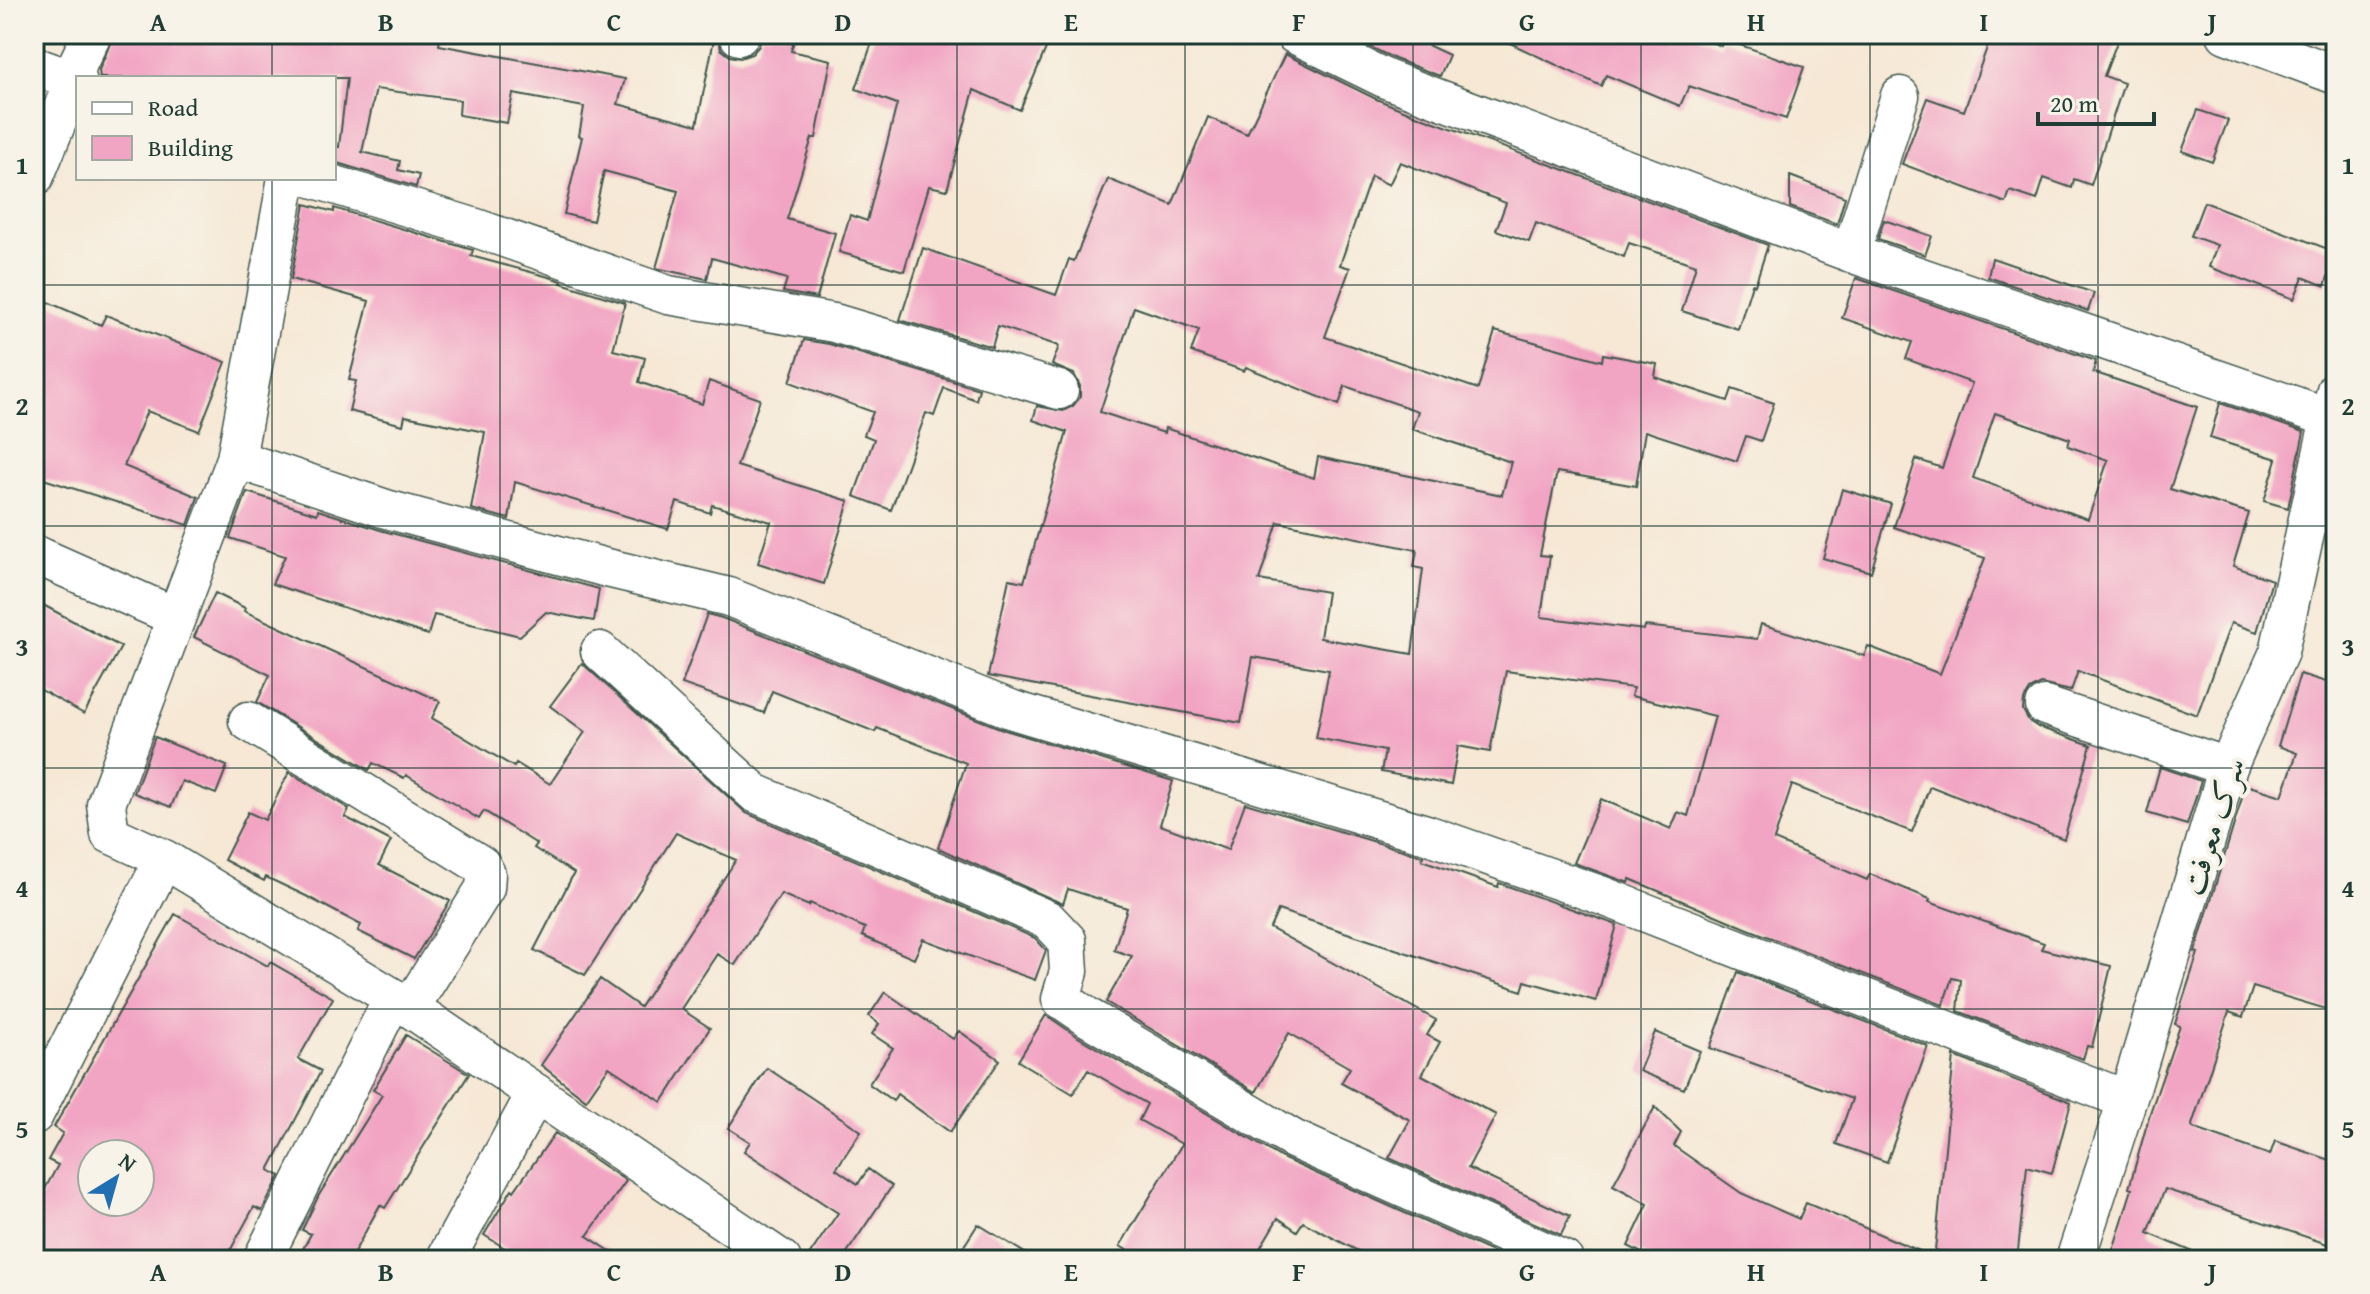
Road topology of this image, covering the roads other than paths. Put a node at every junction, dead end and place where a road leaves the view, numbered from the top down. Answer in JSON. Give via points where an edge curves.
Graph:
{"nodes":[{"id":1,"x":92,"y":34,"type":"edge"},
{"id":2,"x":1294,"y":34,"type":"edge"},
{"id":3,"x":2226,"y":34,"type":"edge"},
{"id":4,"x":34,"y":66,"type":"edge"},
{"id":5,"x":2336,"y":75,"type":"edge"},
{"id":6,"x":77,"y":76,"type":"edge"},
{"id":7,"x":76,"y":81,"type":"edge"},
{"id":8,"x":1900,"y":96,"type":"dead end"},
{"id":9,"x":34,"y":178,"type":"edge"},
{"id":10,"x":287,"y":180,"type":"edge"},
{"id":11,"x":319,"y":180,"type":"edge"},
{"id":12,"x":1851,"y":253,"type":"junction"},
{"id":13,"x":1059,"y":390,"type":"dead end"},
{"id":14,"x":2334,"y":409,"type":"edge"},
{"id":15,"x":236,"y":459,"type":"junction"},
{"id":16,"x":34,"y":554,"type":"edge"},
{"id":17,"x":176,"y":617,"type":"junction"},
{"id":18,"x":600,"y":651,"type":"dead end"},
{"id":19,"x":2045,"y":706,"type":"dead end"},
{"id":20,"x":248,"y":721,"type":"dead end"},
{"id":21,"x":2228,"y":767,"type":"junction"},
{"id":22,"x":164,"y":859,"type":"junction"},
{"id":23,"x":402,"y":1003,"type":"junction"},
{"id":24,"x":536,"y":1093,"type":"junction"},
{"id":25,"x":2127,"y":1100,"type":"junction"},
{"id":26,"x":34,"y":1115,"type":"edge"},
{"id":27,"x":262,"y":1260,"type":"edge"},
{"id":28,"x":445,"y":1260,"type":"edge"},
{"id":29,"x":782,"y":1260,"type":"edge"},
{"id":30,"x":1564,"y":1260,"type":"edge"},
{"id":31,"x":2075,"y":1260,"type":"edge"}],
"edges":[{"from":1,"to":6,"type":"street"},
{"from":2,"to":12,"type":"street","via":[[1386,79]]},
{"from":3,"to":5,"type":"street"},
{"from":4,"to":7,"type":"street"},
{"from":7,"to":9,"type":"street"},
{"from":8,"to":12,"type":"street"},
{"from":10,"to":15,"type":"street"},
{"from":11,"to":13,"type":"street","via":[[668,295],[834,323]]},
{"from":12,"to":14,"type":"street"},
{"from":14,"to":21,"type":"street","name":"سرک معرفت","via":[[2279,652]]},
{"from":15,"to":17,"type":"street"},
{"from":15,"to":25,"type":"street","via":[[386,509],[729,597],[1013,710],[1426,834],[1603,896]]},
{"from":16,"to":17,"type":"street"},
{"from":17,"to":22,"type":"street","via":[[106,804],[110,834]]},
{"from":18,"to":30,"type":"street","via":[[755,793],[1048,920],[1067,940],[1069,971],[1061,999],[1089,1018],[1293,1139]]},
{"from":19,"to":21,"type":"street"},
{"from":20,"to":23,"type":"street","via":[[481,865],[486,874],[485,888]]},
{"from":21,"to":25,"type":"street","name":"سرک معرفت"},
{"from":22,"to":23,"type":"street"},
{"from":22,"to":26,"type":"street"},
{"from":23,"to":24,"type":"street"},
{"from":23,"to":27,"type":"street"},
{"from":24,"to":28,"type":"street"},
{"from":24,"to":29,"type":"street"},
{"from":25,"to":31,"type":"street","name":"سرک معرفت"}]}
